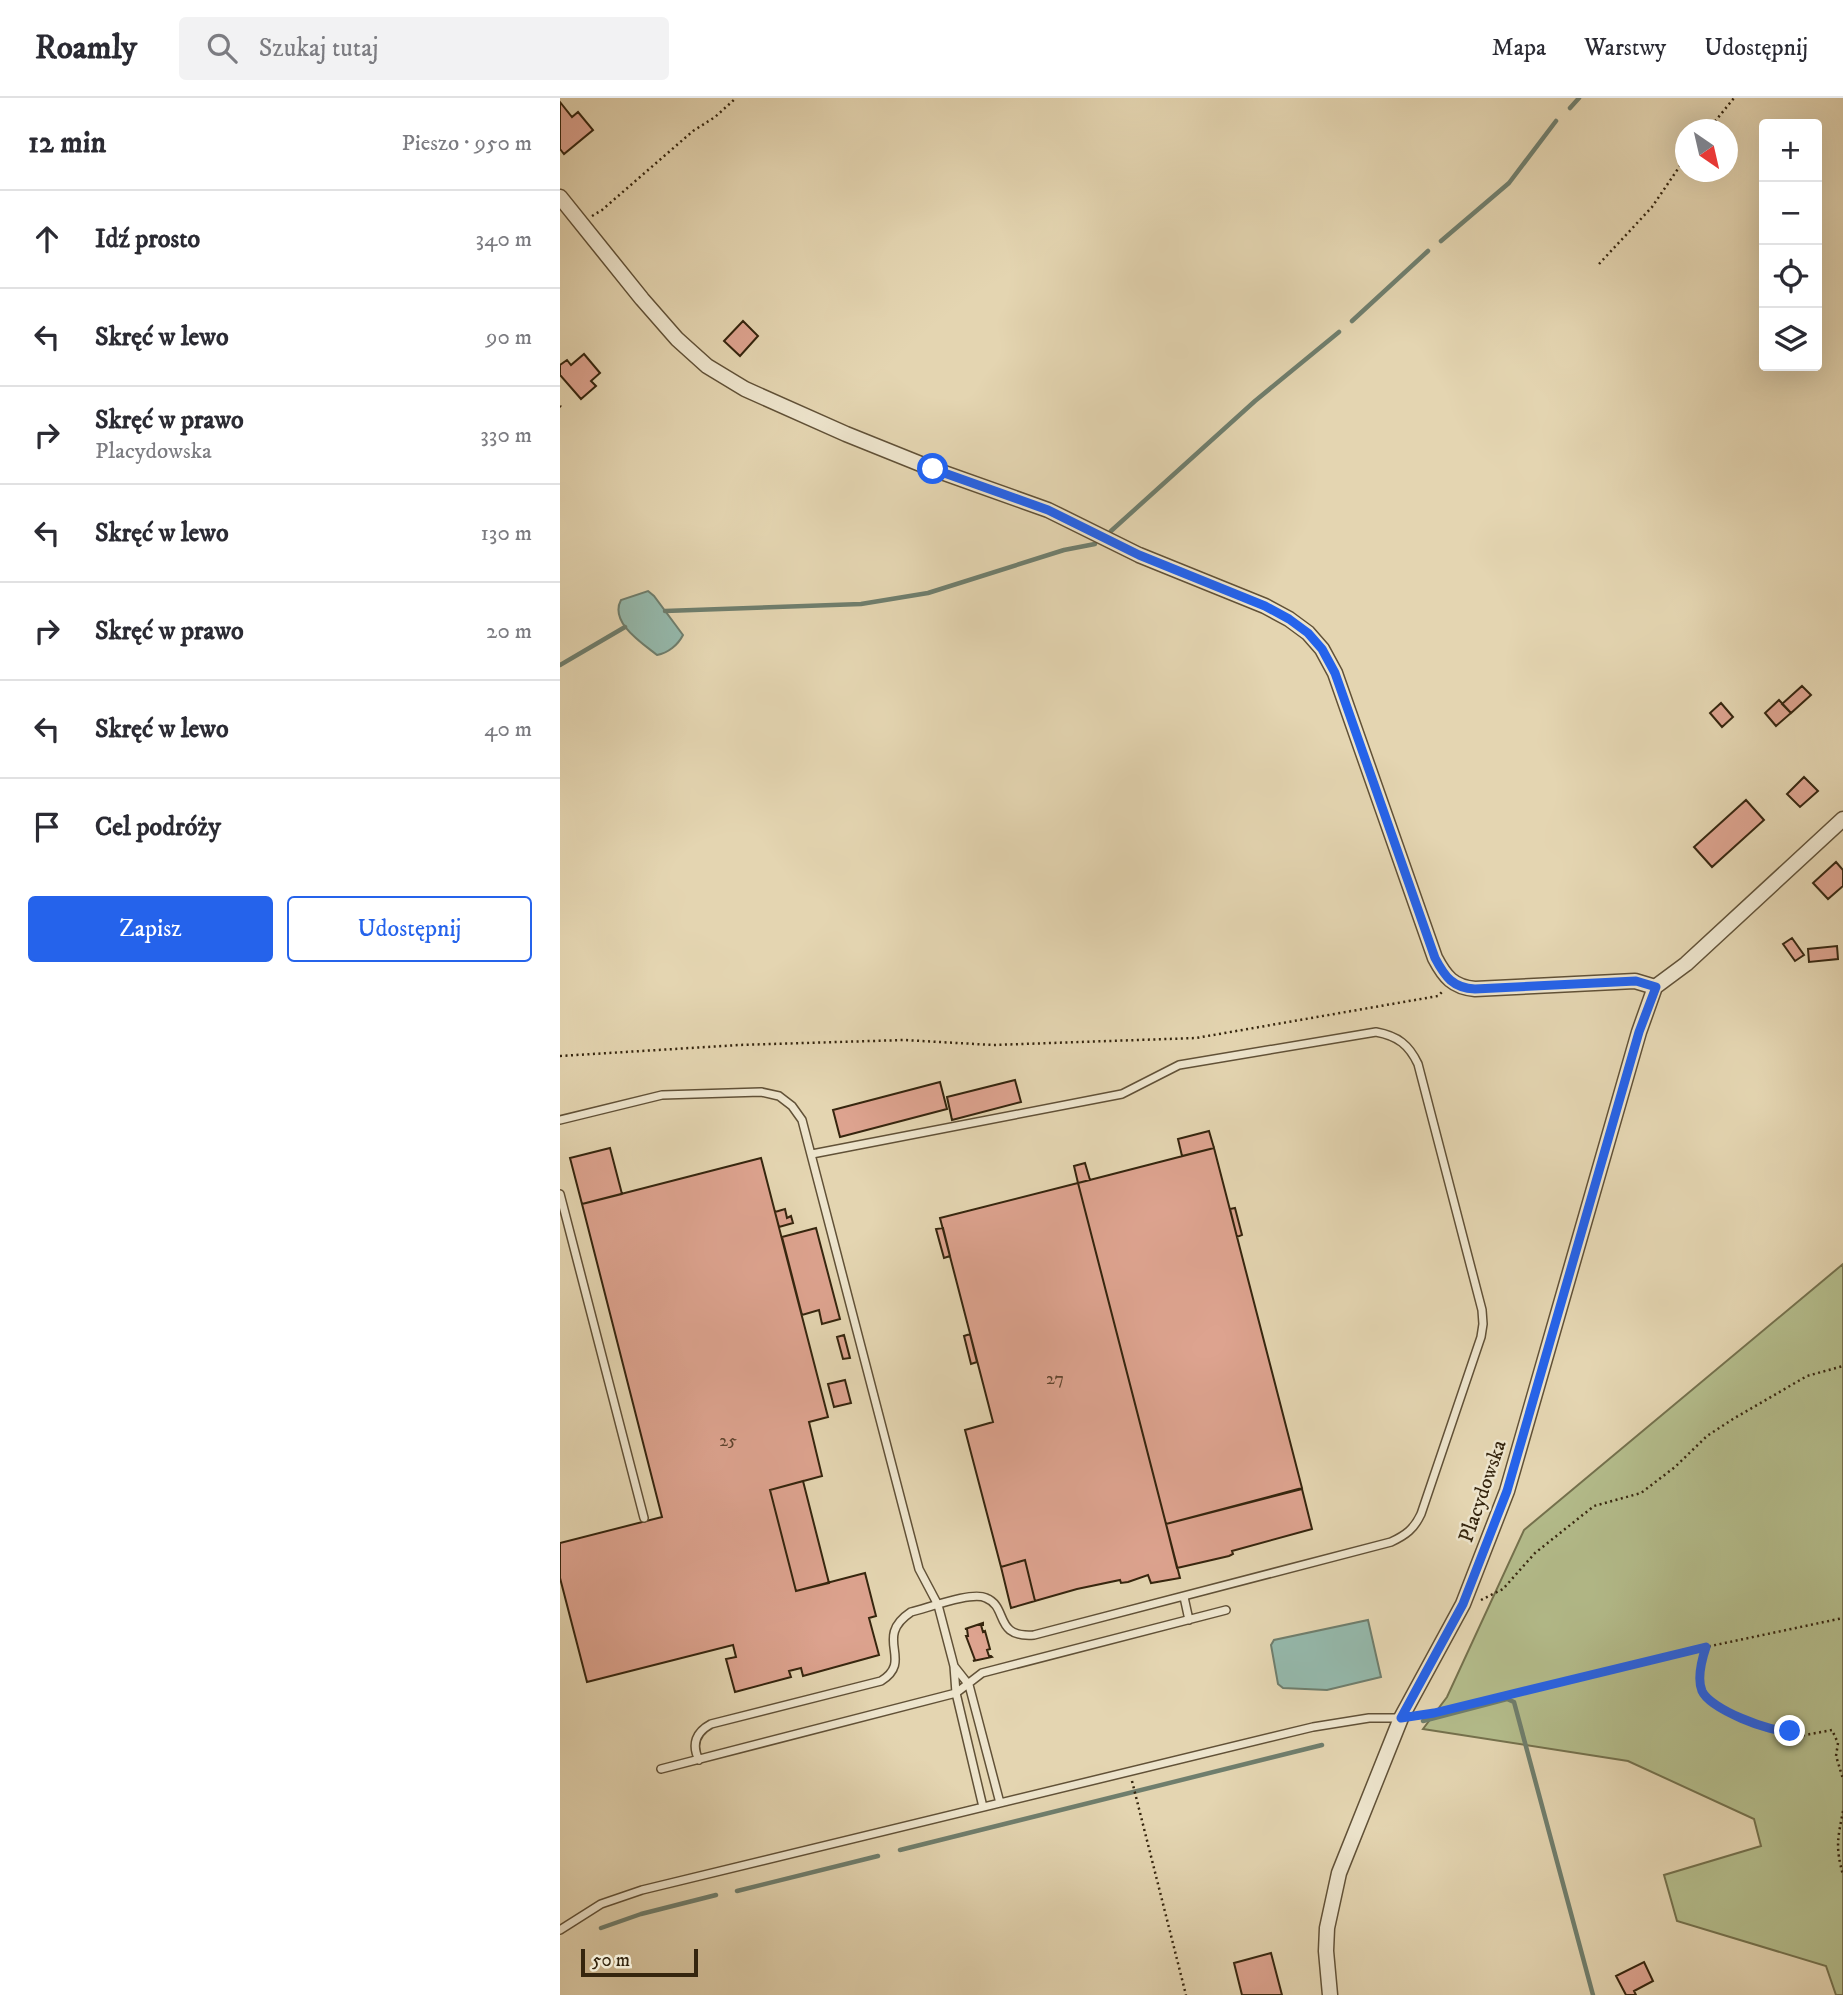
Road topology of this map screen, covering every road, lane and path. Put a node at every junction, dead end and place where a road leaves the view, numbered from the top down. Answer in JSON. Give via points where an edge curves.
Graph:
{"nodes":[{"id":1,"x":736,"y":98,"type":"edge"},
{"id":2,"x":1734,"y":98,"type":"edge"},
{"id":3,"x":1717,"y":119,"type":"edge"},
{"id":4,"x":1675,"y":172,"type":"edge"},
{"id":5,"x":560,"y":197,"type":"edge"},
{"id":6,"x":580,"y":222,"type":"junction"},
{"id":7,"x":1599,"y":264,"type":"dead end"},
{"id":8,"x":1843,"y":819,"type":"edge"},
{"id":9,"x":1453,"y":984,"type":"junction"},
{"id":10,"x":1656,"y":987,"type":"junction"},
{"id":11,"x":560,"y":1056,"type":"edge"},
{"id":12,"x":560,"y":1120,"type":"edge"},
{"id":13,"x":812,"y":1154,"type":"junction"},
{"id":14,"x":560,"y":1194,"type":"edge"},
{"id":15,"x":1843,"y":1366,"type":"edge"},
{"id":16,"x":644,"y":1518,"type":"dead end"},
{"id":17,"x":1184,"y":1597,"type":"junction"},
{"id":18,"x":938,"y":1605,"type":"junction"},
{"id":19,"x":1475,"y":1605,"type":"dead end"},
{"id":20,"x":1226,"y":1610,"type":"dead end"},
{"id":21,"x":1843,"y":1618,"type":"edge"},
{"id":22,"x":1189,"y":1620,"type":"junction"},
{"id":23,"x":1706,"y":1647,"type":"junction"},
{"id":24,"x":954,"y":1666,"type":"junction"},
{"id":25,"x":969,"y":1685,"type":"junction"},
{"id":26,"x":956,"y":1693,"type":"junction"},
{"id":27,"x":1401,"y":1718,"type":"junction"},
{"id":28,"x":699,"y":1760,"type":"junction"},
{"id":29,"x":661,"y":1769,"type":"dead end"},
{"id":30,"x":1843,"y":1779,"type":"edge"},
{"id":31,"x":1133,"y":1786,"type":"dead end"},
{"id":32,"x":1000,"y":1803,"type":"junction"},
{"id":33,"x":983,"y":1807,"type":"junction"},
{"id":34,"x":1843,"y":1811,"type":"edge"},
{"id":35,"x":1843,"y":1875,"type":"edge"},
{"id":36,"x":560,"y":1930,"type":"edge"},
{"id":37,"x":1186,"y":1995,"type":"edge"},
{"id":38,"x":1330,"y":1995,"type":"edge"}],
"edges":[{"from":1,"to":6,"type":"path","via":[[602,210]]},
{"from":2,"to":3,"type":"path"},
{"from":4,"to":7,"type":"path","via":[[1652,207]]},
{"from":5,"to":6,"type":"street"},
{"from":6,"to":9,"type":"street","via":[[677,339],[707,366],[746,389],[933,469],[1048,510],[1139,555],[1265,606],[1308,633],[1335,673],[1435,958]]},
{"from":8,"to":10,"type":"street"},
{"from":9,"to":10,"type":"street","via":[[1475,989],[1636,981]]},
{"from":9,"to":11,"type":"path","via":[[1438,996],[1196,1038],[993,1045],[904,1040]]},
{"from":10,"to":27,"type":"street","name":"Placydowska","via":[[1639,1032],[1507,1491],[1463,1604]]},
{"from":12,"to":13,"type":"lane","via":[[662,1095],[761,1092],[779,1096],[792,1106],[802,1120]]},
{"from":13,"to":17,"type":"lane","via":[[1122,1094],[1178,1065],[1376,1032],[1392,1035],[1412,1052],[1483,1324],[1421,1514],[1415,1527],[1391,1542]]},
{"from":13,"to":18,"type":"lane","via":[[919,1569]]},
{"from":14,"to":16,"type":"lane"},
{"from":15,"to":19,"type":"path","via":[[1807,1376],[1733,1419],[1707,1436],[1650,1488],[1594,1506],[1535,1553],[1503,1589]]},
{"from":17,"to":18,"type":"lane","via":[[1021,1636],[1008,1629],[989,1598],[977,1595]]},
{"from":17,"to":22,"type":"lane"},
{"from":18,"to":24,"type":"lane"},
{"from":18,"to":28,"type":"lane","via":[[911,1612],[895,1628],[891,1675],[711,1724],[696,1737]]},
{"from":20,"to":22,"type":"lane"},
{"from":21,"to":23,"type":"path"},
{"from":22,"to":25,"type":"lane","via":[[982,1673]]},
{"from":23,"to":27,"type":"path"},
{"from":23,"to":30,"type":"path","via":[[1700,1688],[1706,1698],[1757,1726],[1800,1736],[1832,1730]]},
{"from":24,"to":25,"type":"lane"},
{"from":24,"to":26,"type":"lane"},
{"from":25,"to":26,"type":"lane"},
{"from":25,"to":32,"type":"lane"},
{"from":26,"to":28,"type":"lane"},
{"from":26,"to":33,"type":"lane"},
{"from":27,"to":32,"type":"lane","via":[[1313,1727]]},
{"from":27,"to":38,"type":"street","name":"Placydowska","via":[[1331,1899],[1326,1951]]},
{"from":28,"to":29,"type":"lane"},
{"from":31,"to":37,"type":"path"},
{"from":32,"to":33,"type":"lane"},
{"from":33,"to":36,"type":"lane","via":[[622,1895]]},
{"from":34,"to":35,"type":"path","via":[[1837,1833]]}]}
